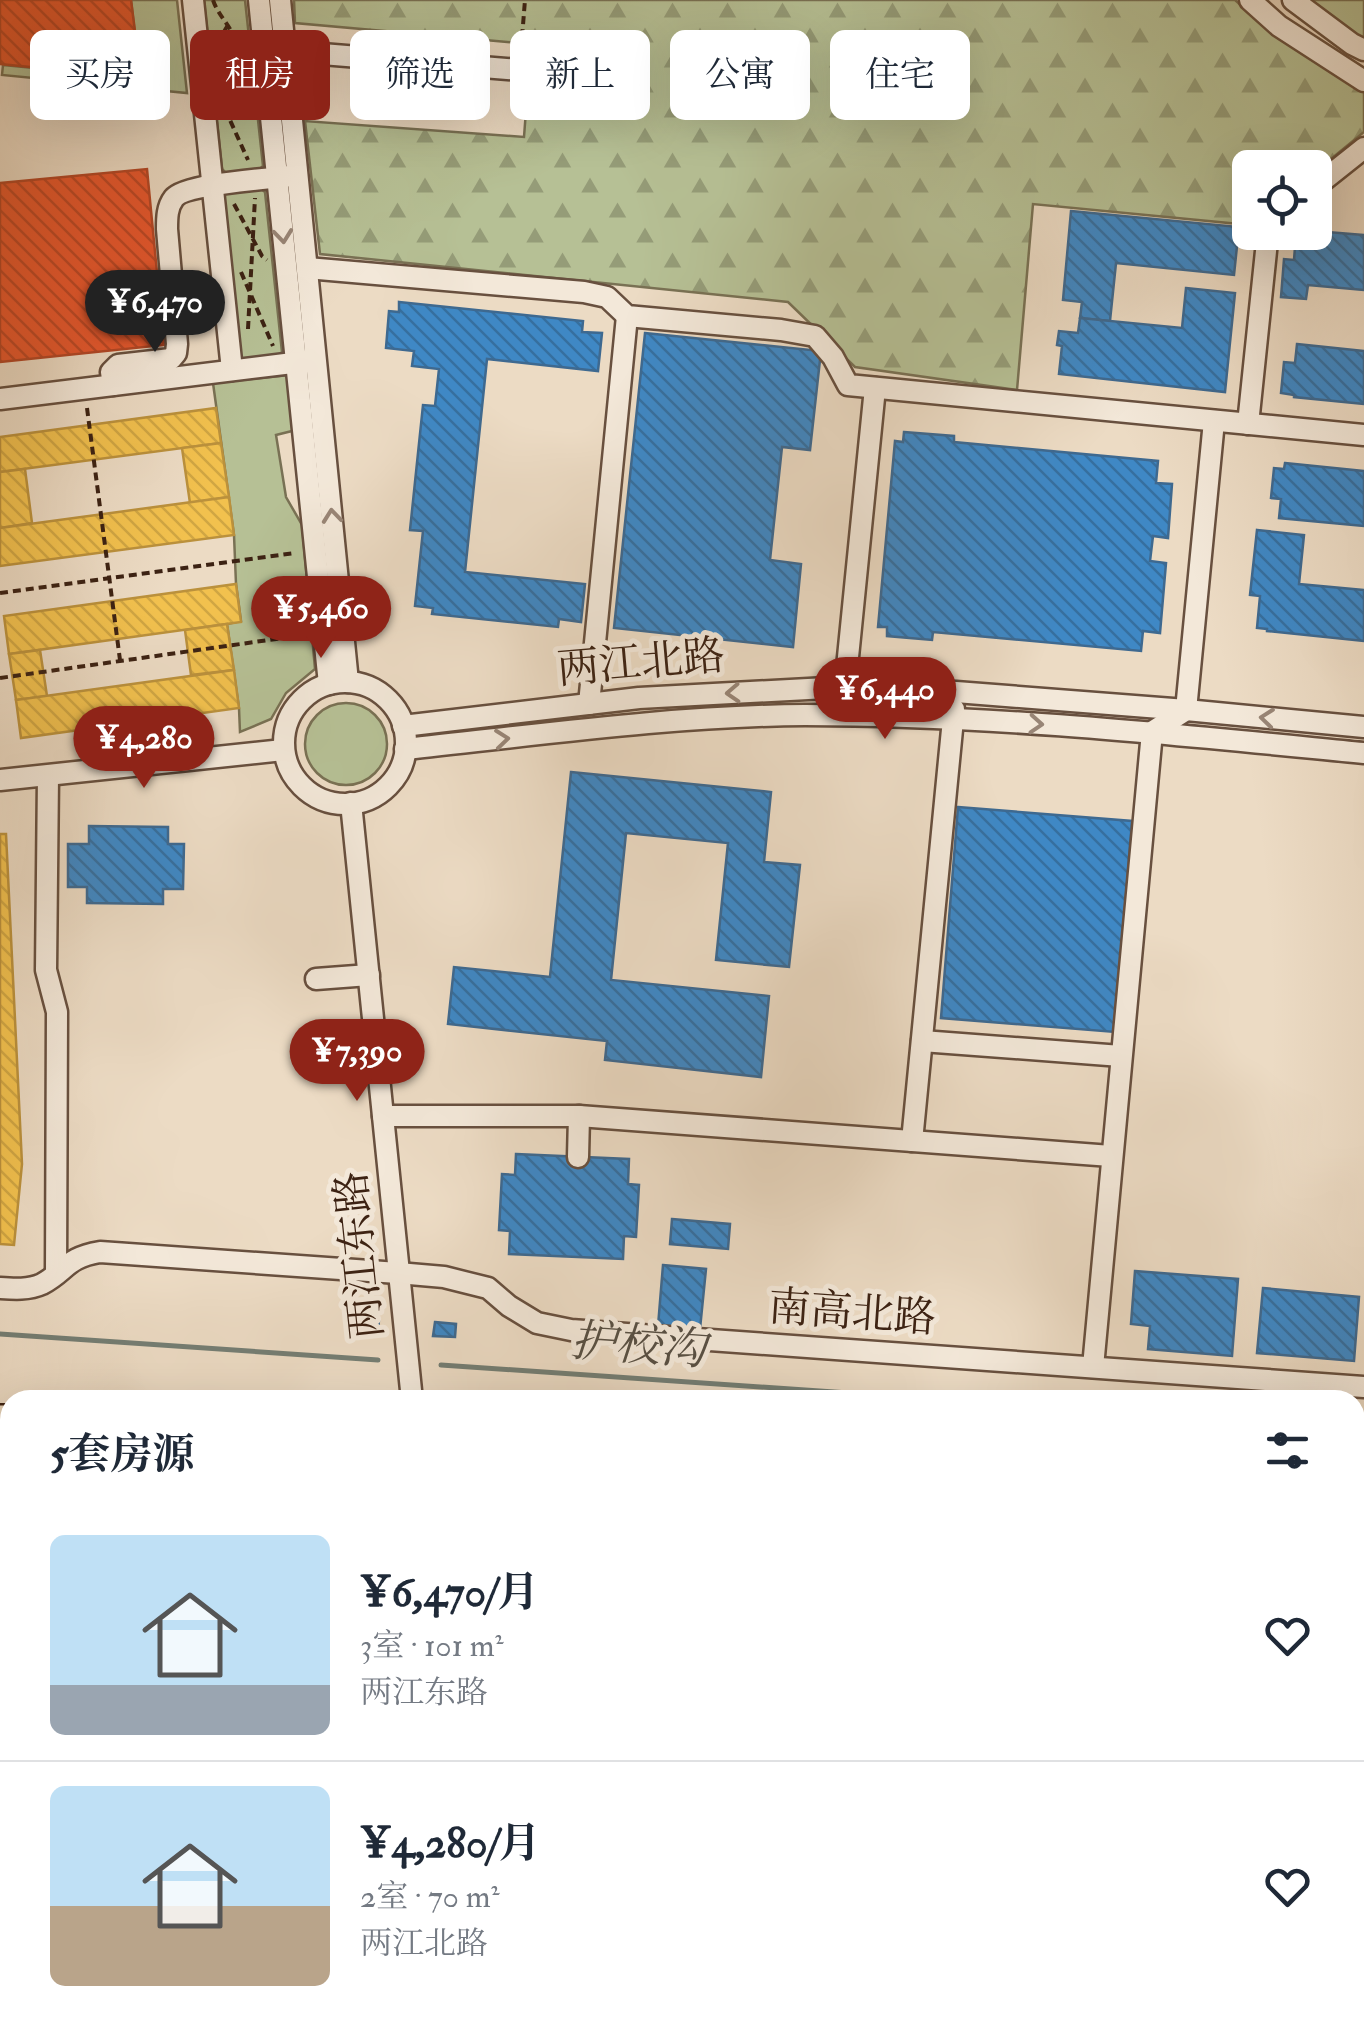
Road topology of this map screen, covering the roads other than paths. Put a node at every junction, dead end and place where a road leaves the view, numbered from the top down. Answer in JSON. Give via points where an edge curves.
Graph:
{"nodes":[{"id":1,"x":193,"y":0,"type":"edge"},
{"id":2,"x":259,"y":0,"type":"edge"},
{"id":3,"x":280,"y":0,"type":"edge"},
{"id":4,"x":1250,"y":0,"type":"edge"},
{"id":5,"x":1292,"y":0,"type":"edge"},
{"id":6,"x":283,"y":30,"type":"edge"},
{"id":7,"x":1364,"y":50,"type":"edge"},
{"id":8,"x":330,"y":54,"type":"edge"},
{"id":9,"x":510,"y":69,"type":"edge"},
{"id":10,"x":1364,"y":81,"type":"edge"},
{"id":11,"x":286,"y":120,"type":"edge"},
{"id":12,"x":1364,"y":148,"type":"edge"},
{"id":13,"x":1332,"y":174,"type":"edge"},
{"id":14,"x":287,"y":176,"type":"junction"},
{"id":15,"x":218,"y":185,"type":"junction"},
{"id":16,"x":1265,"y":250,"type":"edge"},
{"id":17,"x":296,"y":267,"type":"junction"},
{"id":18,"x":627,"y":316,"type":"junction"},
{"id":19,"x":298,"y":362,"type":"junction"},
{"id":20,"x":232,"y":370,"type":"junction"},
{"id":21,"x":113,"y":386,"type":"junction"},
{"id":22,"x":875,"y":388,"type":"junction"},
{"id":23,"x":0,"y":399,"type":"edge"},
{"id":24,"x":1214,"y":420,"type":"junction"},
{"id":25,"x":1248,"y":424,"type":"junction"},
{"id":26,"x":1364,"y":435,"type":"edge"},
{"id":27,"x":338,"y":683,"type":"junction"},
{"id":28,"x":846,"y":687,"type":"junction"},
{"id":29,"x":956,"y":692,"type":"junction"},
{"id":30,"x":639,"y":698,"type":"junction"},
{"id":31,"x":589,"y":704,"type":"junction"},
{"id":32,"x":1186,"y":710,"type":"junction"},
{"id":33,"x":953,"y":718,"type":"junction"},
{"id":34,"x":640,"y":724,"type":"junction"},
{"id":35,"x":404,"y":726,"type":"junction"},
{"id":36,"x":1364,"y":727,"type":"edge"},
{"id":37,"x":1152,"y":732,"type":"junction"},
{"id":38,"x":406,"y":749,"type":"junction"},
{"id":39,"x":284,"y":750,"type":"junction"},
{"id":40,"x":1364,"y":753,"type":"edge"},
{"id":41,"x":48,"y":776,"type":"junction"},
{"id":42,"x":0,"y":780,"type":"edge"},
{"id":43,"x":352,"y":803,"type":"junction"},
{"id":44,"x":369,"y":975,"type":"junction"},
{"id":45,"x":316,"y":980,"type":"dead end"},
{"id":46,"x":922,"y":1040,"type":"junction"},
{"id":47,"x":1121,"y":1056,"type":"junction"},
{"id":48,"x":383,"y":1116,"type":"junction"},
{"id":49,"x":578,"y":1116,"type":"junction"},
{"id":50,"x":912,"y":1141,"type":"junction"},
{"id":51,"x":578,"y":1156,"type":"dead end"},
{"id":52,"x":1111,"y":1156,"type":"junction"},
{"id":53,"x":56,"y":1273,"type":"junction"},
{"id":54,"x":398,"y":1273,"type":"junction"},
{"id":55,"x":0,"y":1288,"type":"edge"},
{"id":56,"x":1093,"y":1367,"type":"junction"},
{"id":57,"x":1364,"y":1387,"type":"edge"},
{"id":58,"x":411,"y":1390,"type":"edge"}],
"edges":[{"from":1,"to":15,"type":"street"},
{"from":2,"to":14,"type":"street","via":[[268,95]]},
{"from":3,"to":6,"type":"street"},
{"from":4,"to":10,"type":"street"},
{"from":5,"to":7,"type":"street"},
{"from":8,"to":9,"type":"street"},
{"from":11,"to":14,"type":"street"},
{"from":12,"to":13,"type":"street"},
{"from":14,"to":15,"type":"street"},
{"from":14,"to":17,"type":"street"},
{"from":15,"to":20,"type":"street"},
{"from":15,"to":21,"type":"street","via":[[184,191],[167,213],[176,353],[118,365],[111,372]]},
{"from":16,"to":25,"type":"street"},
{"from":17,"to":18,"type":"street","via":[[584,292],[608,297]]},
{"from":17,"to":19,"type":"street"},
{"from":18,"to":22,"type":"street","via":[[815,336],[848,385]]},
{"from":18,"to":31,"type":"street"},
{"from":19,"to":20,"type":"street"},
{"from":27,"to":19,"type":"street","one_way":true},
{"from":19,"to":27,"type":"street","via":[[324,632]]},
{"from":20,"to":21,"type":"street"},
{"from":21,"to":23,"type":"street"},
{"from":22,"to":24,"type":"street"},
{"from":22,"to":28,"type":"street"},
{"from":24,"to":25,"type":"street"},
{"from":24,"to":32,"type":"street"},
{"from":25,"to":26,"type":"street"},
{"from":27,"to":35,"type":"street","via":[[376,690]]},
{"from":27,"to":39,"type":"street","via":[[303,698],[284,731]]},
{"from":28,"to":29,"type":"street","name":"两江北路"},
{"from":28,"to":30,"type":"street","name":"两江北路","one_way":true},
{"from":29,"to":32,"type":"street","name":"两江北路"},
{"from":29,"to":33,"type":"street"},
{"from":30,"to":31,"type":"street","name":"两江北路"},
{"from":30,"to":34,"type":"street"},
{"from":31,"to":35,"type":"street","name":"两江北路"},
{"from":36,"to":32,"type":"street","name":"两江北路","one_way":true},
{"from":32,"to":37,"type":"street"},
{"from":33,"to":34,"type":"street","name":"两江北路"},
{"from":33,"to":37,"type":"street","name":"两江北路","one_way":true},
{"from":33,"to":46,"type":"street"},
{"from":38,"to":34,"type":"street","name":"两江北路","one_way":true},
{"from":35,"to":38,"type":"street"},
{"from":37,"to":40,"type":"street","name":"两江北路"},
{"from":37,"to":47,"type":"street"},
{"from":38,"to":43,"type":"street","via":[[396,778],[381,793]]},
{"from":39,"to":41,"type":"street"},
{"from":39,"to":43,"type":"street","via":[[302,788],[320,800]]},
{"from":41,"to":42,"type":"street"},
{"from":41,"to":53,"type":"street","via":[[46,970],[56,1012]]},
{"from":43,"to":44,"type":"street","name":"两江东路"},
{"from":44,"to":45,"type":"street"},
{"from":44,"to":48,"type":"street","name":"两江东路"},
{"from":46,"to":47,"type":"street"},
{"from":46,"to":50,"type":"street"},
{"from":47,"to":52,"type":"street"},
{"from":48,"to":49,"type":"street"},
{"from":48,"to":54,"type":"street","name":"两江东路"},
{"from":49,"to":50,"type":"street"},
{"from":49,"to":51,"type":"street"},
{"from":50,"to":52,"type":"street"},
{"from":52,"to":56,"type":"street"},
{"from":53,"to":54,"type":"street","name":"南高北路","via":[[81,1255],[100,1252]]},
{"from":53,"to":55,"type":"street","name":"南高北路","via":[[21,1290]]},
{"from":54,"to":56,"type":"street","name":"南高北路","via":[[488,1288],[536,1323],[571,1330]]},
{"from":54,"to":58,"type":"street","name":"两江东路"},
{"from":56,"to":57,"type":"street","name":"南高北路"}]}
